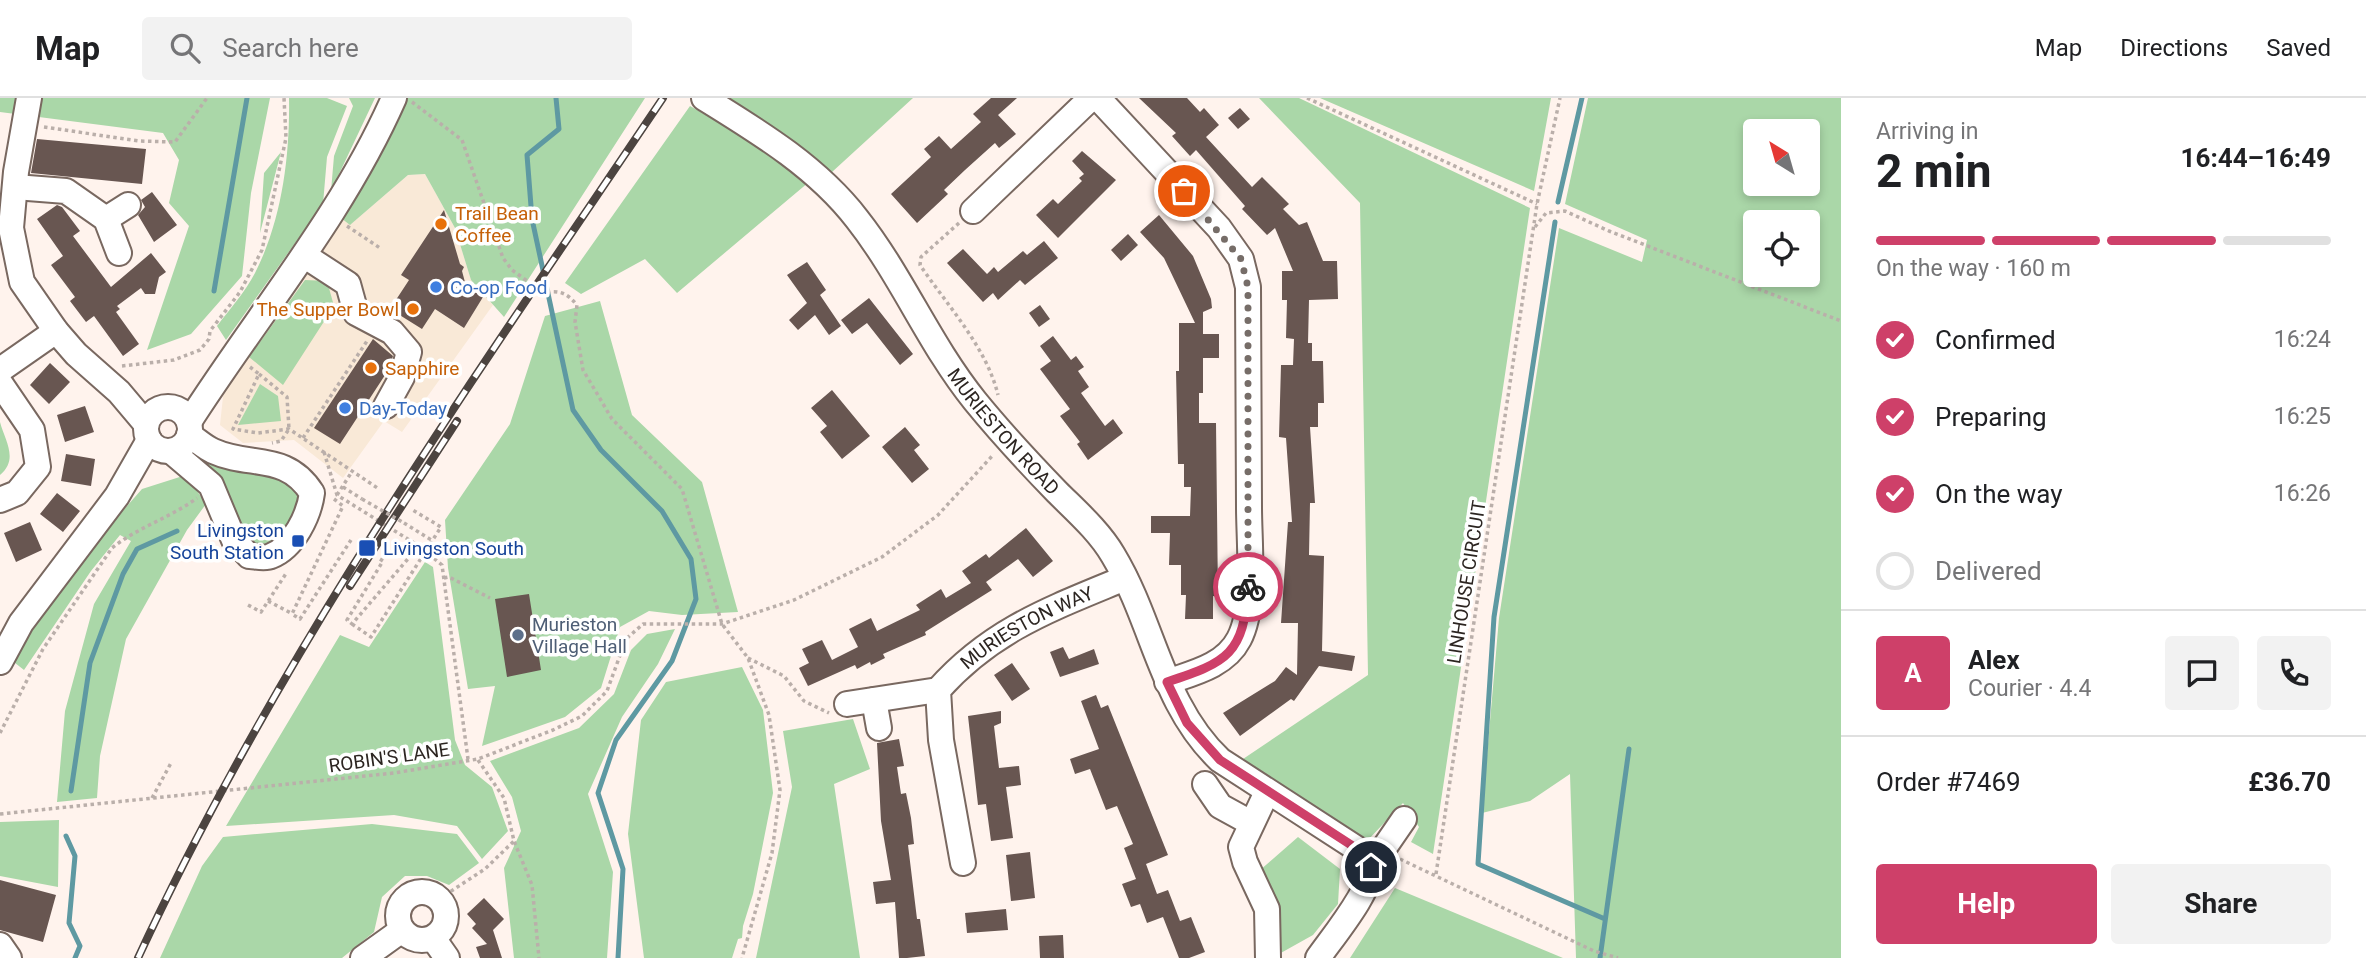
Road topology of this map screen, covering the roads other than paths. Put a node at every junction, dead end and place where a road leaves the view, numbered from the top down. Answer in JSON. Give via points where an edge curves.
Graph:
{"nodes":[{"id":1,"x":29,"y":98,"type":"edge"},
{"id":2,"x":394,"y":98,"type":"edge"},
{"id":3,"x":704,"y":98,"type":"edge"},
{"id":4,"x":1091,"y":98,"type":"edge"},
{"id":5,"x":1098,"y":98,"type":"edge"},
{"id":6,"x":15,"y":187,"type":"junction"},
{"id":7,"x":128,"y":205,"type":"dead end"},
{"id":8,"x":987,"y":207,"type":"road end"},
{"id":9,"x":106,"y":219,"type":"junction"},
{"id":10,"x":119,"y":253,"type":"dead end"},
{"id":11,"x":305,"y":256,"type":"junction"},
{"id":12,"x":56,"y":331,"type":"junction"},
{"id":13,"x":0,"y":370,"type":"edge"},
{"id":14,"x":0,"y":383,"type":"edge"},
{"id":15,"x":386,"y":406,"type":"dead end"},
{"id":16,"x":168,"y":430,"type":"junction"},
{"id":17,"x":0,"y":500,"type":"edge"},
{"id":18,"x":1125,"y":578,"type":"junction"},
{"id":19,"x":0,"y":662,"type":"edge"},
{"id":20,"x":1167,"y":682,"type":"junction"},
{"id":21,"x":938,"y":690,"type":"junction"},
{"id":22,"x":874,"y":699,"type":"junction"},
{"id":23,"x":841,"y":710,"type":"road end"},
{"id":24,"x":879,"y":728,"type":"dead end"},
{"id":25,"x":1205,"y":784,"type":"dead end"},
{"id":26,"x":1268,"y":792,"type":"junction"},
{"id":27,"x":1404,"y":819,"type":"dead end"},
{"id":28,"x":1251,"y":823,"type":"junction"},
{"id":29,"x":1377,"y":860,"type":"junction"},
{"id":30,"x":964,"y":863,"type":"dead end"},
{"id":31,"x":402,"y":930,"type":"junction"},
{"id":32,"x":433,"y":938,"type":"junction"},
{"id":33,"x":0,"y":944,"type":"edge"},
{"id":34,"x":9,"y":958,"type":"edge"},
{"id":35,"x":363,"y":958,"type":"edge"},
{"id":36,"x":447,"y":958,"type":"edge"},
{"id":37,"x":1268,"y":958,"type":"edge"},
{"id":38,"x":1318,"y":958,"type":"edge"}],
"edges":[{"from":1,"to":6,"type":"street"},
{"from":2,"to":11,"type":"street"},
{"from":3,"to":18,"type":"street","name":"MURIESTON ROAD","via":[[763,134],[818,177],[856,216],[944,359],[1003,435],[1093,529]]},
{"from":4,"to":8,"type":"street"},
{"from":5,"to":20,"type":"street","via":[[1219,228],[1241,259],[1248,287],[1246,621],[1225,658]]},
{"from":6,"to":9,"type":"street","via":[[66,191]]},
{"from":6,"to":12,"type":"street","via":[[11,228],[22,282]]},
{"from":7,"to":9,"type":"street"},
{"from":9,"to":10,"type":"street"},
{"from":11,"to":15,"type":"street","via":[[348,284],[367,319],[392,332],[409,352]]},
{"from":11,"to":16,"type":"street","via":[[219,375]]},
{"from":12,"to":13,"type":"street"},
{"from":12,"to":16,"type":"street","via":[[98,375]]},
{"from":14,"to":17,"type":"street","via":[[32,430],[38,467],[18,493]]},
{"from":16,"to":16,"type":"street","via":[[213,451],[284,467],[302,477],[312,493],[310,510],[286,546],[270,557],[249,556],[234,540],[211,485]]},
{"from":16,"to":19,"type":"street","via":[[21,623]]},
{"from":18,"to":20,"type":"street","name":"MURIESTON ROAD"},
{"from":18,"to":21,"type":"street","name":"MURIESTON WAY","via":[[1039,614],[984,645]]},
{"from":20,"to":26,"type":"street","name":"MURIESTON ROAD","via":[[1200,741]]},
{"from":21,"to":22,"type":"street"},
{"from":21,"to":30,"type":"street","via":[[941,740]]},
{"from":22,"to":23,"type":"street"},
{"from":22,"to":24,"type":"street"},
{"from":25,"to":28,"type":"street","via":[[1220,806]]},
{"from":26,"to":28,"type":"street"},
{"from":26,"to":29,"type":"street","name":"MURIESTON ROAD"},
{"from":27,"to":29,"type":"street"},
{"from":28,"to":37,"type":"street","via":[[1241,847],[1267,909]]},
{"from":29,"to":38,"type":"street","via":[[1362,894]]},
{"from":31,"to":32,"type":"street","via":[[416,939]]},
{"from":31,"to":32,"type":"street","via":[[398,913],[404,900],[428,892],[445,908],[444,927]]},
{"from":31,"to":35,"type":"street"},
{"from":32,"to":36,"type":"street"},
{"from":33,"to":34,"type":"street"}]}
